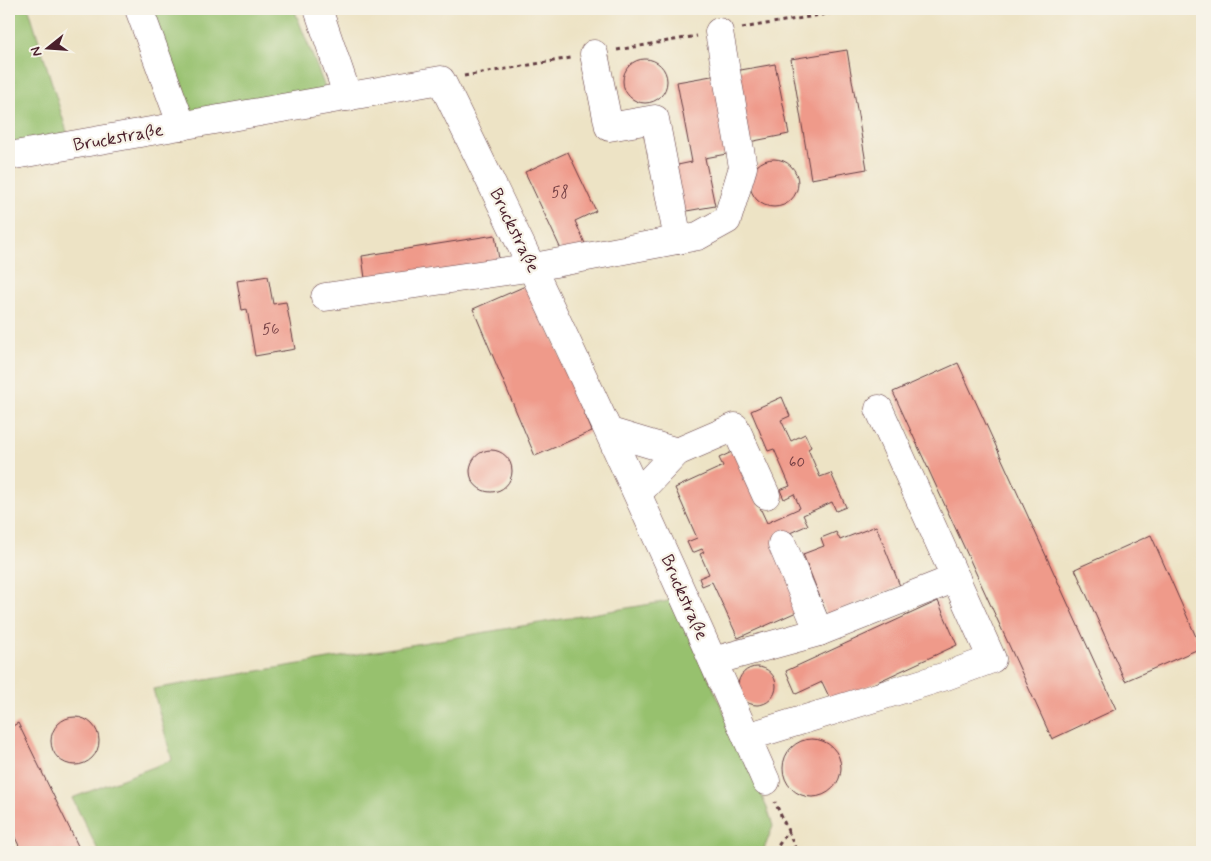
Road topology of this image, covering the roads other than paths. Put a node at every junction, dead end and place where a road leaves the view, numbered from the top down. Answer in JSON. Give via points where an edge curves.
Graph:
{"nodes":[{"id":1,"x":139,"y":9,"type":"edge"},
{"id":2,"x":318,"y":9,"type":"edge"},
{"id":3,"x":719,"y":32,"type":"road end"},
{"id":4,"x":594,"y":54,"type":"road end"},
{"id":5,"x":348,"y":97,"type":"junction"},
{"id":6,"x":182,"y":126,"type":"junction"},
{"id":7,"x":9,"y":156,"type":"edge"},
{"id":8,"x":678,"y":240,"type":"junction"},
{"id":9,"x":534,"y":267,"type":"junction"},
{"id":10,"x":325,"y":297,"type":"dead end"},
{"id":11,"x":879,"y":409,"type":"dead end"},
{"id":12,"x":610,"y":432,"type":"junction"},
{"id":13,"x":677,"y":452,"type":"junction"},
{"id":14,"x":638,"y":493,"type":"junction"},
{"id":15,"x":766,"y":495,"type":"dead end"},
{"id":16,"x":782,"y":544,"type":"dead end"},
{"id":17,"x":956,"y":578,"type":"junction"},
{"id":18,"x":819,"y":632,"type":"junction"},
{"id":19,"x":713,"y":661,"type":"junction"},
{"id":20,"x":747,"y":737,"type":"junction"},
{"id":21,"x":766,"y":780,"type":"road end"}],
"edges":[{"from":1,"to":6,"type":"street"},
{"from":2,"to":5,"type":"street"},
{"from":3,"to":8,"type":"street","via":[[743,167],[727,220],[698,236]]},
{"from":4,"to":8,"type":"street","via":[[609,126],[655,119]]},
{"from":5,"to":6,"type":"street","name":"Bruckstraße"},
{"from":5,"to":9,"type":"street","name":"Bruckstraße","via":[[441,80]]},
{"from":6,"to":7,"type":"street","name":"Bruckstraße"},
{"from":8,"to":9,"type":"street"},
{"from":9,"to":10,"type":"street"},
{"from":9,"to":12,"type":"street","name":"Bruckstraße"},
{"from":11,"to":17,"type":"street"},
{"from":12,"to":13,"type":"street"},
{"from":12,"to":14,"type":"street","name":"Bruckstraße"},
{"from":13,"to":14,"type":"street"},
{"from":13,"to":15,"type":"street","via":[[735,427]]},
{"from":14,"to":19,"type":"street","name":"Bruckstraße"},
{"from":16,"to":18,"type":"street"},
{"from":17,"to":18,"type":"street"},
{"from":17,"to":20,"type":"street","via":[[992,659]]},
{"from":18,"to":19,"type":"street"},
{"from":19,"to":20,"type":"street","name":"Bruckstraße"},
{"from":20,"to":21,"type":"street","name":"Bruckstraße"}]}
